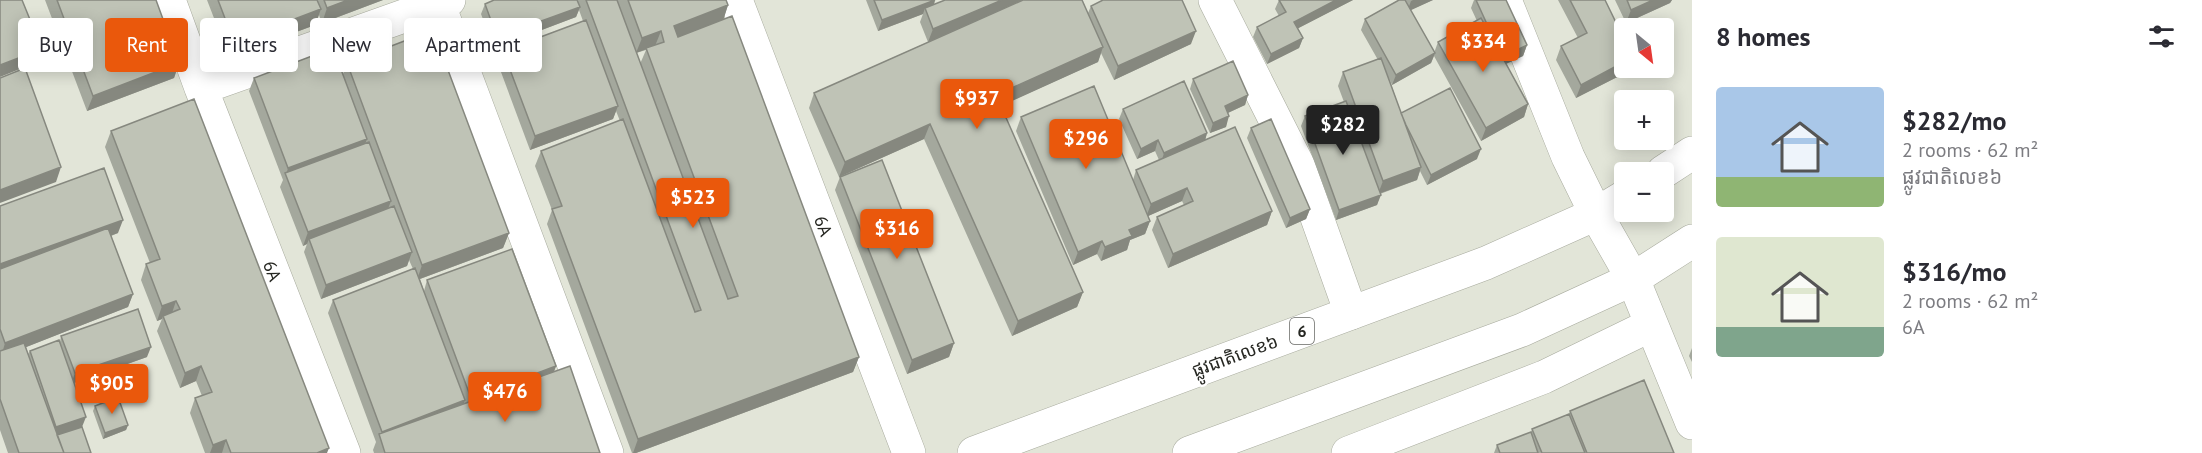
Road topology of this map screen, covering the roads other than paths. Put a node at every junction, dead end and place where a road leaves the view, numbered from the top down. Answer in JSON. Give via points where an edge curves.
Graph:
{"nodes":[{"id":1,"x":169,"y":0,"type":"edge"},
{"id":2,"x":736,"y":0,"type":"edge"},
{"id":3,"x":1215,"y":0,"type":"edge"},
{"id":4,"x":1506,"y":0,"type":"edge"},
{"id":5,"x":441,"y":1,"type":"edge"},
{"id":6,"x":201,"y":88,"type":"junction"},
{"id":7,"x":1692,"y":153,"type":"edge"},
{"id":8,"x":1674,"y":165,"type":"edge"},
{"id":9,"x":1614,"y":203,"type":"edge"},
{"id":10,"x":1596,"y":214,"type":"junction"},
{"id":11,"x":1692,"y":241,"type":"edge"},
{"id":12,"x":1633,"y":279,"type":"junction"},
{"id":13,"x":1351,"y":313,"type":"junction"},
{"id":14,"x":1651,"y":325,"type":"junction"},
{"id":15,"x":1692,"y":423,"type":"edge"},
{"id":16,"x":344,"y":453,"type":"edge"},
{"id":17,"x":607,"y":453,"type":"edge"},
{"id":18,"x":909,"y":453,"type":"edge"},
{"id":19,"x":974,"y":453,"type":"edge"},
{"id":20,"x":1189,"y":453,"type":"edge"},
{"id":21,"x":1348,"y":453,"type":"edge"}],
"edges":[{"from":1,"to":6,"type":"street","name":"6A"},
{"from":2,"to":18,"type":"street","name":"6A"},
{"from":3,"to":13,"type":"street","via":[[1299,167]]},
{"from":4,"to":10,"type":"street","via":[[1568,158]]},
{"from":5,"to":6,"type":"street"},
{"from":5,"to":17,"type":"street"},
{"from":6,"to":16,"type":"street","name":"6A"},
{"from":7,"to":8,"type":"street"},
{"from":9,"to":10,"type":"street","name":"ផ្លូវជាតិលេខ៦","number":"6"},
{"from":10,"to":12,"type":"street"},
{"from":10,"to":13,"type":"street","name":"ផ្លូវជាតិលេខ៦","number":"6","via":[[1486,263]]},
{"from":11,"to":12,"type":"street"},
{"from":12,"to":14,"type":"street"},
{"from":12,"to":20,"type":"street","via":[[1522,330]]},
{"from":13,"to":19,"type":"street","name":"ផ្លូវជាតិលេខ៦","number":"6"},
{"from":14,"to":15,"type":"street"},
{"from":14,"to":21,"type":"street","via":[[1544,377]]}]}
